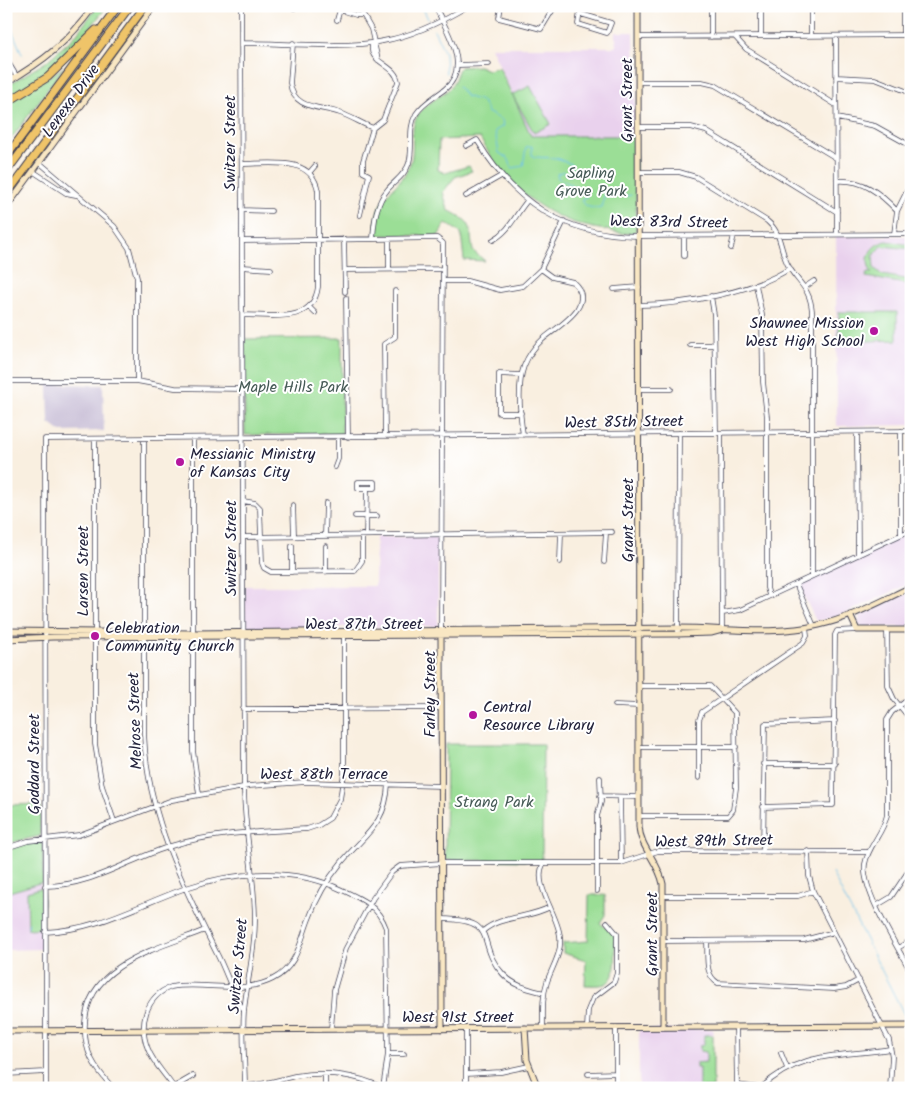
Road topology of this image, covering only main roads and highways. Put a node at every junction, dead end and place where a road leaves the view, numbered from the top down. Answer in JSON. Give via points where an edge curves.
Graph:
{"nodes":[{"id":1,"x":118,"y":6,"type":"edge"},
{"id":2,"x":130,"y":6,"type":"edge"},
{"id":3,"x":145,"y":6,"type":"edge"},
{"id":4,"x":6,"y":103,"type":"edge"},
{"id":5,"x":6,"y":157,"type":"edge"},
{"id":6,"x":6,"y":172,"type":"edge"},
{"id":7,"x":6,"y":195,"type":"edge"}],
"edges":[{"from":1,"to":4,"type":"highway","via":[[59,68]]},
{"from":1,"to":5,"type":"highway"},
{"from":2,"to":6,"type":"highway"},
{"from":3,"to":7,"type":"highway"}]}
